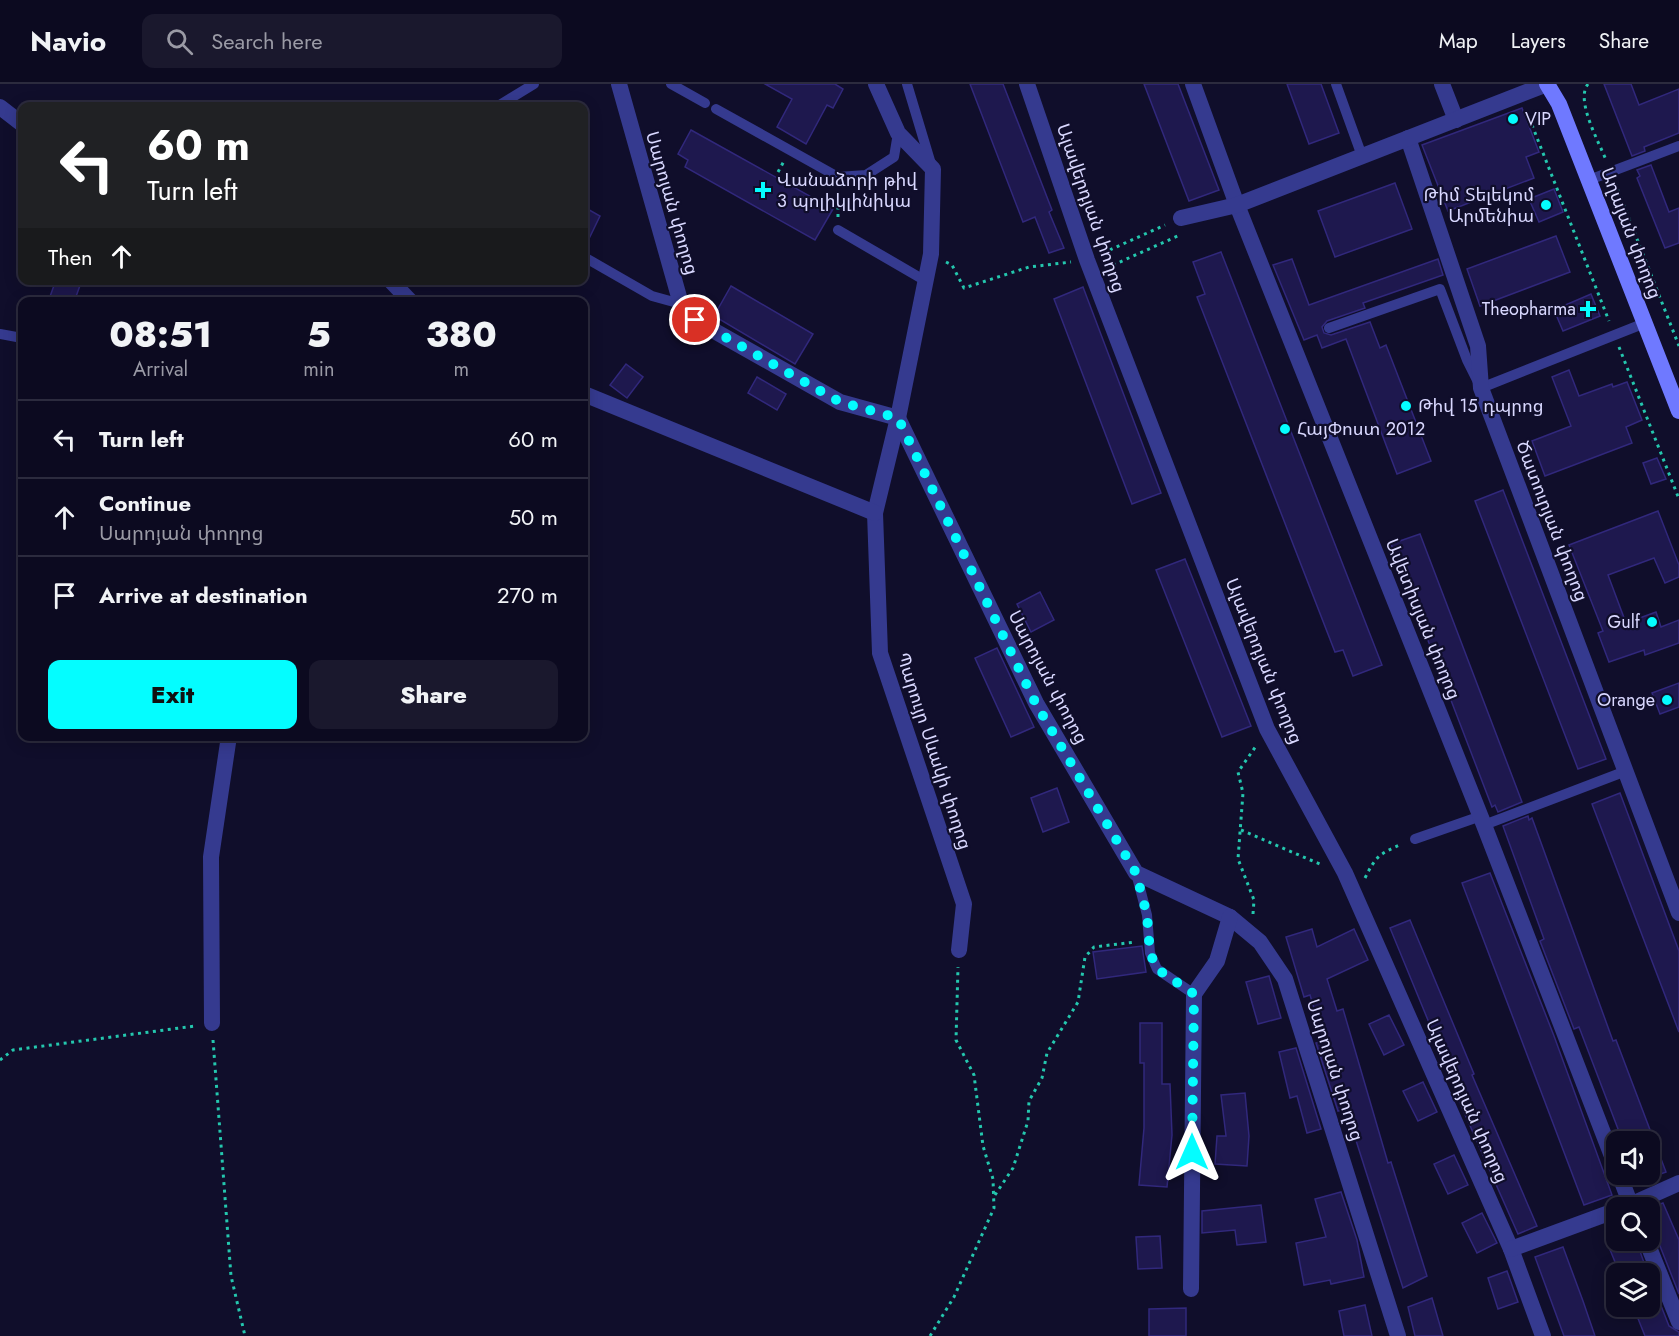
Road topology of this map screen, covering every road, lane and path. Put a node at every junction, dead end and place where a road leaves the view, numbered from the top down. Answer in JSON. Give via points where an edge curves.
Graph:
{"nodes":[{"id":1,"x":534,"y":84,"type":"edge"},
{"id":2,"x":619,"y":84,"type":"edge"},
{"id":3,"x":671,"y":84,"type":"edge"},
{"id":4,"x":876,"y":84,"type":"edge"},
{"id":5,"x":907,"y":84,"type":"edge"},
{"id":6,"x":1027,"y":84,"type":"edge"},
{"id":7,"x":1193,"y":84,"type":"edge"},
{"id":8,"x":1336,"y":84,"type":"edge"},
{"id":9,"x":1442,"y":84,"type":"edge"},
{"id":10,"x":1547,"y":84,"type":"edge"},
{"id":11,"x":1563,"y":84,"type":"edge"},
{"id":12,"x":1588,"y":84,"type":"edge"},
{"id":13,"x":505,"y":102,"type":"edge"},
{"id":14,"x":1559,"y":104,"type":"junction"},
{"id":15,"x":0,"y":107,"type":"edge"},
{"id":16,"x":1456,"y":120,"type":"junction"},
{"id":17,"x":18,"y":121,"type":"edge"},
{"id":18,"x":1532,"y":125,"type":"dead end"},
{"id":19,"x":898,"y":133,"type":"junction"},
{"id":20,"x":1408,"y":138,"type":"junction"},
{"id":21,"x":1679,"y":146,"type":"edge"},
{"id":22,"x":1362,"y":156,"type":"junction"},
{"id":23,"x":784,"y":162,"type":"dead end"},
{"id":24,"x":933,"y":169,"type":"junction"},
{"id":25,"x":778,"y":172,"type":"dead end"},
{"id":26,"x":1611,"y":172,"type":"junction"},
{"id":27,"x":838,"y":177,"type":"junction"},
{"id":28,"x":1589,"y":180,"type":"junction"},
{"id":29,"x":1237,"y":205,"type":"junction"},
{"id":30,"x":1184,"y":225,"type":"junction"},
{"id":31,"x":838,"y":230,"type":"joint"},
{"id":32,"x":1106,"y":252,"type":"dead end"},
{"id":33,"x":931,"y":254,"type":"junction"},
{"id":34,"x":588,"y":259,"type":"edge"},
{"id":35,"x":1087,"y":260,"type":"junction"},
{"id":36,"x":1111,"y":266,"type":"dead end"},
{"id":37,"x":924,"y":280,"type":"junction"},
{"id":38,"x":395,"y":285,"type":"edge"},
{"id":39,"x":406,"y":297,"type":"edge"},
{"id":40,"x":681,"y":304,"type":"junction"},
{"id":41,"x":1645,"y":323,"type":"junction"},
{"id":42,"x":1329,"y":328,"type":"dead end"},
{"id":43,"x":0,"y":334,"type":"edge"},
{"id":44,"x":1615,"y":335,"type":"junction"},
{"id":45,"x":18,"y":337,"type":"edge"},
{"id":46,"x":1679,"y":346,"type":"edge"},
{"id":47,"x":1481,"y":387,"type":"junction"},
{"id":48,"x":588,"y":396,"type":"edge"},
{"id":49,"x":1679,"y":411,"type":"edge"},
{"id":50,"x":898,"y":418,"type":"junction"},
{"id":51,"x":1679,"y":499,"type":"edge"},
{"id":52,"x":875,"y":513,"type":"junction"},
{"id":53,"x":1267,"y":729,"type":"junction"},
{"id":54,"x":229,"y":741,"type":"edge"},
{"id":55,"x":1626,"y":771,"type":"junction"},
{"id":56,"x":1483,"y":820,"type":"junction"},
{"id":57,"x":1241,"y":830,"type":"junction"},
{"id":58,"x":1411,"y":840,"type":"joint"},
{"id":59,"x":1317,"y":864,"type":"dead end"},
{"id":60,"x":1136,"y":873,"type":"junction"},
{"id":61,"x":1366,"y":878,"type":"dead end"},
{"id":62,"x":1679,"y":913,"type":"edge"},
{"id":63,"x":1230,"y":917,"type":"junction"},
{"id":64,"x":1245,"y":929,"type":"junction"},
{"id":65,"x":1139,"y":941,"type":"dead end"},
{"id":66,"x":959,"y":950,"type":"joint"},
{"id":67,"x":1194,"y":994,"type":"junction"},
{"id":68,"x":212,"y":1023,"type":"junction"},
{"id":69,"x":0,"y":1060,"type":"edge"},
{"id":70,"x":1606,"y":1140,"type":"edge"},
{"id":71,"x":1679,"y":1183,"type":"edge"},
{"id":72,"x":994,"y":1196,"type":"junction"},
{"id":73,"x":1648,"y":1197,"type":"edge"},
{"id":74,"x":1606,"y":1214,"type":"edge"},
{"id":75,"x":1511,"y":1249,"type":"junction"},
{"id":76,"x":1650,"y":1251,"type":"edge"},
{"id":77,"x":1191,"y":1289,"type":"dead end"},
{"id":78,"x":1679,"y":1323,"type":"edge"},
{"id":79,"x":245,"y":1336,"type":"edge"},
{"id":80,"x":930,"y":1336,"type":"edge"},
{"id":81,"x":1398,"y":1336,"type":"edge"},
{"id":82,"x":1543,"y":1336,"type":"edge"}],
"edges":[{"from":1,"to":13,"type":"lane"},
{"from":2,"to":40,"type":"street","name":"Սարոյան փողոց"},
{"from":3,"to":27,"type":"lane"},
{"from":4,"to":19,"type":"street"},
{"from":5,"to":24,"type":"lane"},
{"from":6,"to":35,"type":"street","name":"Ալավերդյան փողոց"},
{"from":7,"to":29,"type":"street","name":"Ավետիսյան փողոց"},
{"from":8,"to":22,"type":"lane"},
{"from":9,"to":16,"type":"street"},
{"from":10,"to":14,"type":"main road","name":"Աղայան փողոց"},
{"from":10,"to":16,"type":"street"},
{"from":11,"to":14,"type":"main road"},
{"from":12,"to":26,"type":"path","via":[[1584,105]]},
{"from":14,"to":28,"type":"main road","name":"Աղայան փողոց"},
{"from":15,"to":17,"type":"street"},
{"from":16,"to":20,"type":"street"},
{"from":18,"to":44,"type":"path"},
{"from":19,"to":24,"type":"street"},
{"from":19,"to":27,"type":"lane","via":[[894,157],[866,175]]},
{"from":20,"to":22,"type":"street"},
{"from":20,"to":47,"type":"street","name":"Ծատուրյան փողոց","via":[[1478,346]]},
{"from":21,"to":26,"type":"lane"},
{"from":22,"to":29,"type":"street"},
{"from":23,"to":25,"type":"path"},
{"from":24,"to":33,"type":"street","name":"Պարույր Սևակի փողոց"},
{"from":26,"to":28,"type":"lane"},
{"from":26,"to":46,"type":"path"},
{"from":27,"to":31,"type":"path"},
{"from":28,"to":41,"type":"main road","name":"Աղայան փողոց"},
{"from":29,"to":30,"type":"street"},
{"from":29,"to":56,"type":"street","name":"Ավետիսյան փողոց"},
{"from":30,"to":32,"type":"path"},
{"from":30,"to":36,"type":"path"},
{"from":31,"to":37,"type":"lane"},
{"from":33,"to":35,"type":"path","via":[[952,265],[964,288],[1029,267]]},
{"from":33,"to":37,"type":"street","name":"Պարույր Սևակի փողոց"},
{"from":34,"to":40,"type":"lane","via":[[652,296]]},
{"from":35,"to":53,"type":"street","name":"Ալավերդյան փողոց"},
{"from":37,"to":50,"type":"street","name":"Պարույր Սևակի փողոց"},
{"from":38,"to":39,"type":"street"},
{"from":40,"to":50,"type":"street","via":[[695,320],[840,402]]},
{"from":41,"to":44,"type":"lane"},
{"from":41,"to":49,"type":"main road","name":"Աղայան փողոց"},
{"from":42,"to":47,"type":"lane","via":[[1440,289]]},
{"from":43,"to":45,"type":"lane"},
{"from":44,"to":47,"type":"lane"},
{"from":44,"to":51,"type":"path"},
{"from":47,"to":55,"type":"street","name":"Ծատուրյան փողոց"},
{"from":48,"to":52,"type":"street"},
{"from":50,"to":52,"type":"street","name":"Պարույր Սևակի փողոց"},
{"from":50,"to":60,"type":"street","name":"Սարոյան փողոց","via":[[1036,704]]},
{"from":52,"to":66,"type":"street","name":"Պարույր Սևակի փողոց","via":[[880,653],[964,904]]},
{"from":53,"to":57,"type":"path","via":[[1238,772],[1243,793]]},
{"from":53,"to":75,"type":"street","name":"Ալավերդյան փողոց","via":[[1345,873]]},
{"from":54,"to":68,"type":"street","via":[[211,857]]},
{"from":55,"to":56,"type":"lane"},
{"from":55,"to":62,"type":"street","name":"Ծատուրյան փողոց"},
{"from":56,"to":58,"type":"lane"},
{"from":56,"to":70,"type":"street","name":"Ավետիսյան փողոց"},
{"from":57,"to":59,"type":"path"},
{"from":57,"to":64,"type":"path","via":[[1238,859],[1254,900],[1253,924]]},
{"from":58,"to":61,"type":"path","via":[[1379,854],[1371,862]]},
{"from":60,"to":63,"type":"street","name":"Սարոյան փողոց"},
{"from":60,"to":67,"type":"lane","via":[[1147,915],[1150,953],[1157,969]]},
{"from":63,"to":64,"type":"street","name":"Սարոյան փողոց"},
{"from":63,"to":67,"type":"street","via":[[1217,961]]},
{"from":64,"to":81,"type":"street","name":"Սարոյան փողոց","via":[[1260,942],[1285,980]]},
{"from":65,"to":72,"type":"path","via":[[1094,947],[1085,957],[1078,1002],[1047,1053],[1042,1078],[1029,1101],[1028,1121],[1012,1168]]},
{"from":66,"to":72,"type":"path","via":[[956,1040],[974,1075]]},
{"from":67,"to":77,"type":"street"},
{"from":68,"to":69,"type":"path","via":[[13,1050]]},
{"from":68,"to":79,"type":"path","via":[[231,1276]]},
{"from":71,"to":73,"type":"street"},
{"from":72,"to":80,"type":"path","via":[[994,1208],[954,1297]]},
{"from":74,"to":75,"type":"street"},
{"from":75,"to":82,"type":"street","name":"Ալավերդյան փողոց"},
{"from":76,"to":78,"type":"street"}]}
